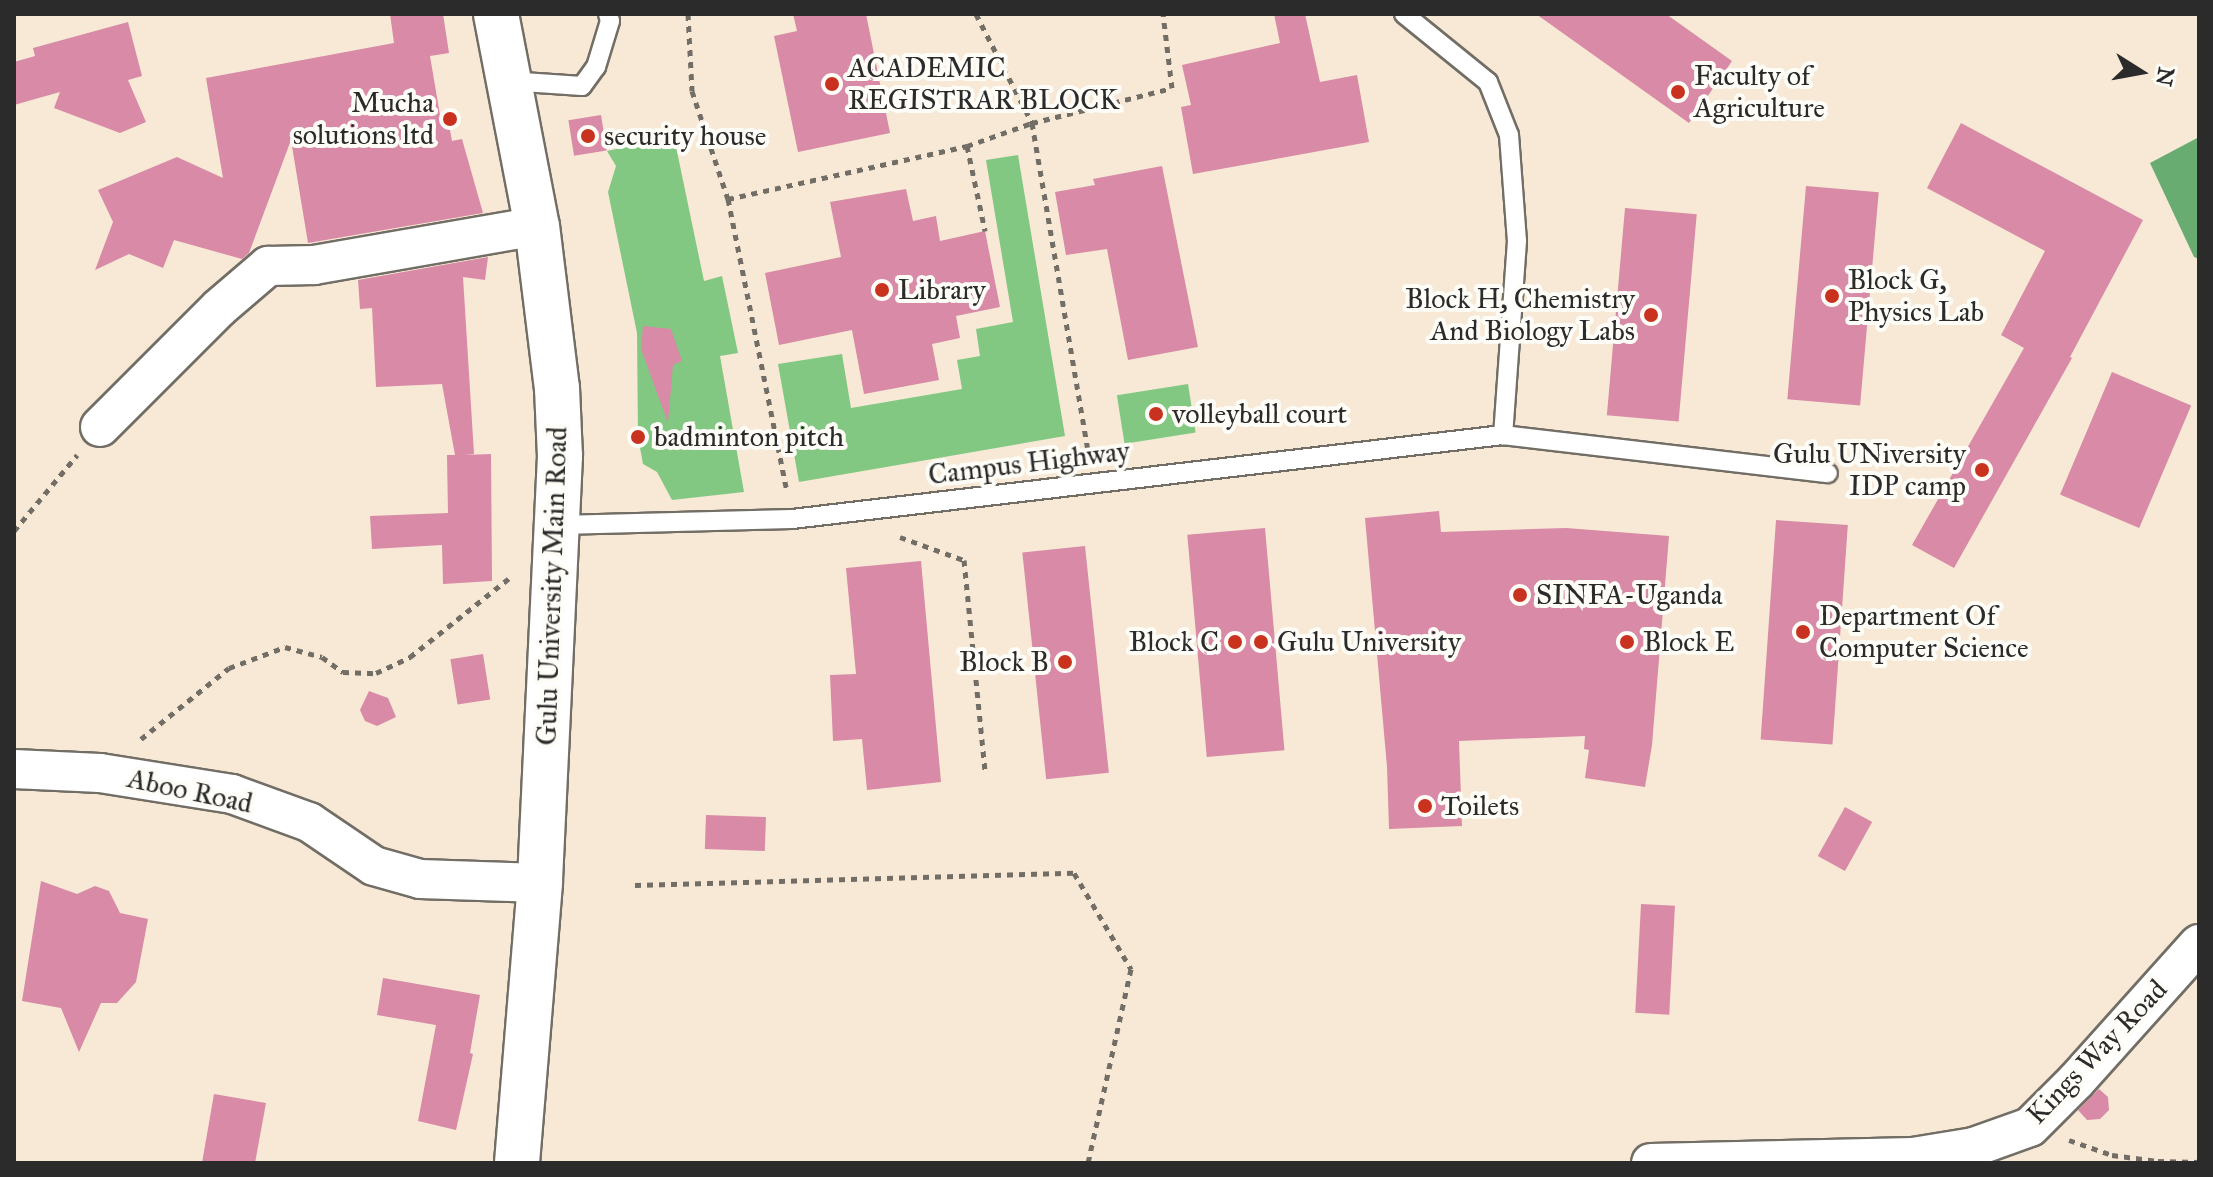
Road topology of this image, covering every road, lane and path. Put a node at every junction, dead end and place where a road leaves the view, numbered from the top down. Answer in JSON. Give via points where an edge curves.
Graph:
{"nodes":[{"id":1,"x":496,"y":14,"type":"edge"},
{"id":2,"x":608,"y":14,"type":"edge"},
{"id":3,"x":688,"y":14,"type":"edge"},
{"id":4,"x":976,"y":14,"type":"edge"},
{"id":5,"x":1163,"y":14,"type":"edge"},
{"id":6,"x":1404,"y":14,"type":"edge"},
{"id":7,"x":508,"y":81,"type":"junction"},
{"id":8,"x":1032,"y":123,"type":"junction"},
{"id":9,"x":967,"y":146,"type":"junction"},
{"id":10,"x":728,"y":199,"type":"junction"},
{"id":11,"x":537,"y":226,"type":"junction"},
{"id":12,"x":985,"y":231,"type":"dead end"},
{"id":13,"x":100,"y":427,"type":"joint"},
{"id":14,"x":1503,"y":435,"type":"junction"},
{"id":15,"x":1828,"y":473,"type":"dead end"},
{"id":16,"x":1093,"y":484,"type":"junction"},
{"id":17,"x":837,"y":514,"type":"junction"},
{"id":18,"x":792,"y":519,"type":"junction"},
{"id":19,"x":559,"y":525,"type":"junction"},
{"id":20,"x":14,"y":531,"type":"edge"},
{"id":21,"x":516,"y":573,"type":"dead end"},
{"id":22,"x":14,"y":769,"type":"edge"},
{"id":23,"x":985,"y":770,"type":"dead end"},
{"id":24,"x":100,"y":773,"type":"junction"},
{"id":25,"x":540,"y":883,"type":"junction"},
{"id":26,"x":635,"y":885,"type":"dead end"},
{"id":27,"x":2199,"y":944,"type":"edge"},
{"id":28,"x":2030,"y":1127,"type":"junction"},
{"id":29,"x":2199,"y":1162,"type":"edge"},
{"id":30,"x":517,"y":1163,"type":"edge"},
{"id":31,"x":1088,"y":1163,"type":"edge"},
{"id":32,"x":1651,"y":1163,"type":"edge"}],
"edges":[{"from":1,"to":7,"type":"street","name":"Gulu University Main Road"},
{"from":2,"to":7,"type":"lane","via":[[596,67],[582,86]]},
{"from":3,"to":10,"type":"path","via":[[692,91]]},
{"from":4,"to":8,"type":"path"},
{"from":5,"to":8,"type":"path","via":[[1172,88]]},
{"from":6,"to":14,"type":"lane","via":[[1488,82],[1509,135],[1517,241]]},
{"from":7,"to":11,"type":"street","name":"Gulu University Main Road"},
{"from":8,"to":9,"type":"path"},
{"from":8,"to":16,"type":"path"},
{"from":9,"to":10,"type":"path"},
{"from":9,"to":12,"type":"path"},
{"from":10,"to":18,"type":"path"},
{"from":11,"to":13,"type":"street","via":[[314,265],[268,266]]},
{"from":11,"to":19,"type":"street","name":"Gulu University Main Road","via":[[557,388]]},
{"from":13,"to":20,"type":"path"},
{"from":14,"to":15,"type":"lane","name":"Campus Highway"},
{"from":14,"to":16,"type":"lane","name":"Campus Highway"},
{"from":16,"to":17,"type":"lane","name":"Campus Highway"},
{"from":17,"to":18,"type":"lane","name":"Campus Highway"},
{"from":17,"to":23,"type":"path","via":[[964,560]]},
{"from":18,"to":19,"type":"lane","name":"Campus Highway"},
{"from":19,"to":25,"type":"street","name":"Gulu University Main Road"},
{"from":21,"to":24,"type":"path","via":[[410,657],[376,673],[343,672],[322,657],[285,647],[229,668]]},
{"from":22,"to":24,"type":"street","name":"Aboo Road"},
{"from":24,"to":25,"type":"street","name":"Aboo Road","via":[[232,794],[309,822],[374,866],[420,879]]},
{"from":25,"to":30,"type":"street","name":"Gulu University Main Road"},
{"from":26,"to":31,"type":"path","via":[[1074,873],[1131,969]]},
{"from":27,"to":28,"type":"street","name":"Kings Way Road"},
{"from":28,"to":29,"type":"path","via":[[2112,1155]]},
{"from":28,"to":32,"type":"street","name":"Kings Way Road","via":[[1974,1147],[1913,1157]]}]}
